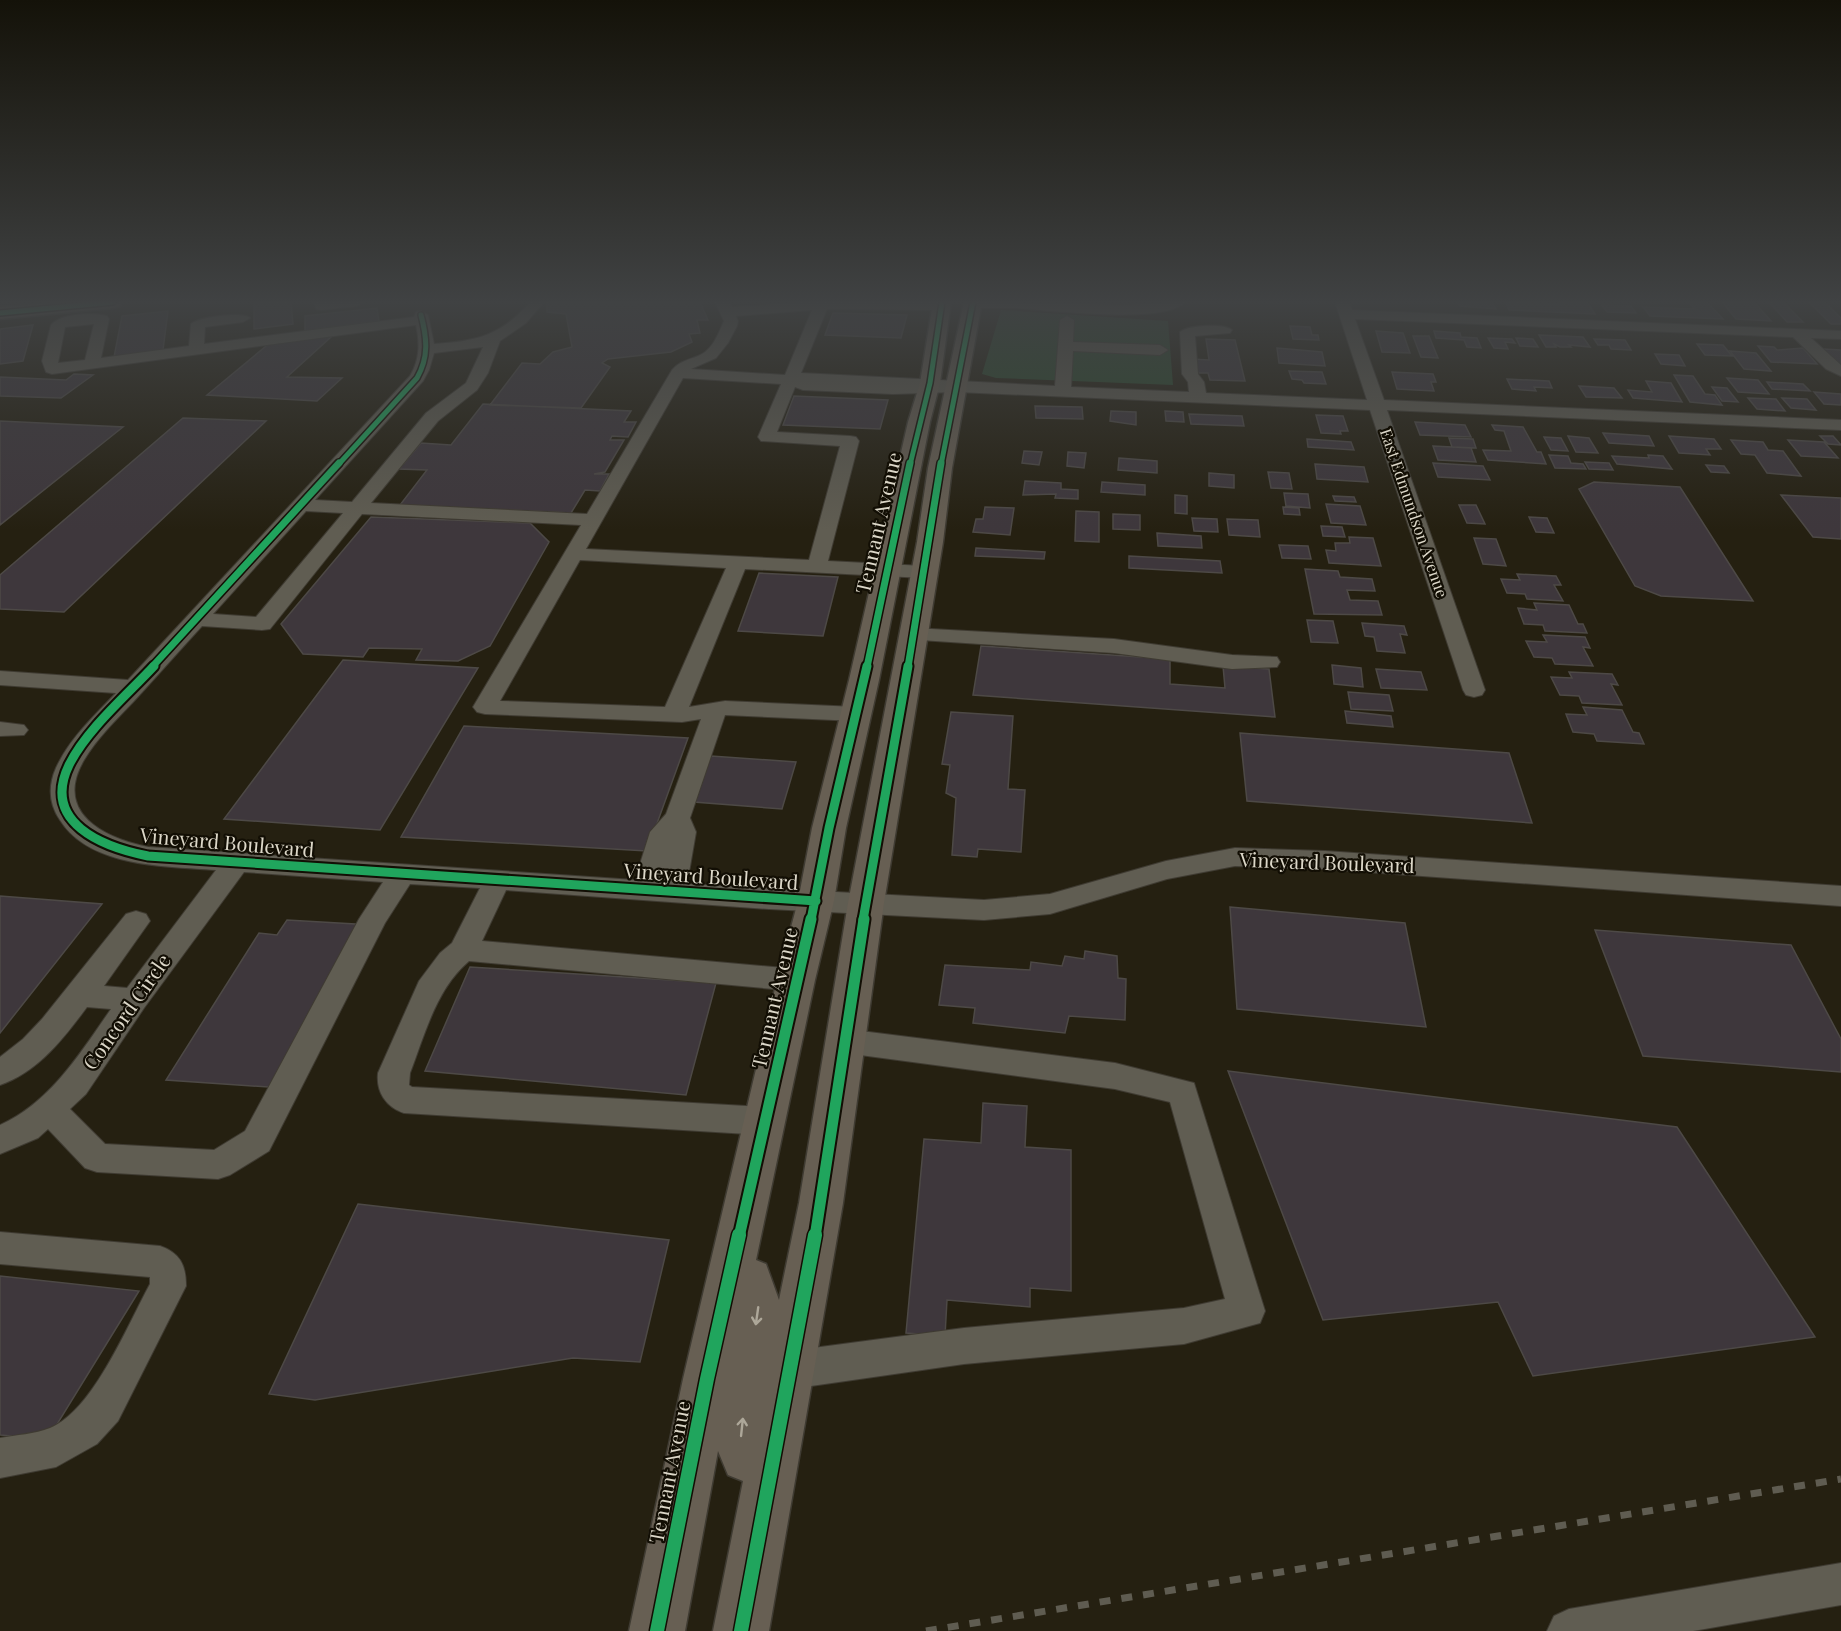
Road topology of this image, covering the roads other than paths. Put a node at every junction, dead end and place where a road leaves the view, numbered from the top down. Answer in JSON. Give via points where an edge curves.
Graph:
{"nodes":[{"id":1,"x":417,"y":378,"type":"edge"},
{"id":2,"x":476,"y":378,"type":"edge"},
{"id":3,"x":676,"y":378,"type":"edge"},
{"id":4,"x":756,"y":378,"type":"edge"},
{"id":5,"x":799,"y":378,"type":"edge"},
{"id":6,"x":819,"y":378,"type":"edge"},
{"id":7,"x":930,"y":378,"type":"edge"},
{"id":8,"x":959,"y":378,"type":"edge"},
{"id":9,"x":1064,"y":378,"type":"edge"},
{"id":10,"x":1193,"y":378,"type":"edge"},
{"id":11,"x":1368,"y":378,"type":"edge"},
{"id":12,"x":792,"y":380,"type":"junction"},
{"id":13,"x":929,"y":386,"type":"junction"},
{"id":14,"x":957,"y":387,"type":"junction"},
{"id":15,"x":1063,"y":391,"type":"junction"},
{"id":16,"x":1198,"y":397,"type":"junction"},
{"id":17,"x":1377,"y":405,"type":"junction"},
{"id":18,"x":1841,"y":425,"type":"edge"},
{"id":19,"x":302,"y":505,"type":"junction"},
{"id":20,"x":359,"y":508,"type":"junction"},
{"id":21,"x":593,"y":520,"type":"junction"},
{"id":22,"x":575,"y":554,"type":"junction"},
{"id":23,"x":738,"y":562,"type":"junction"},
{"id":24,"x":817,"y":566,"type":"junction"},
{"id":25,"x":887,"y":570,"type":"junction"},
{"id":26,"x":924,"y":572,"type":"junction"},
{"id":27,"x":196,"y":620,"type":"junction"},
{"id":28,"x":913,"y":634,"type":"junction"},
{"id":29,"x":1269,"y":662,"type":"dead end"},
{"id":30,"x":0,"y":678,"type":"edge"},
{"id":31,"x":134,"y":687,"type":"junction"},
{"id":32,"x":1474,"y":690,"type":"dead end"},
{"id":33,"x":716,"y":709,"type":"junction"},
{"id":34,"x":674,"y":714,"type":"junction"},
{"id":35,"x":856,"y":714,"type":"junction"},
{"id":36,"x":677,"y":818,"type":"junction"},
{"id":37,"x":236,"y":862,"type":"junction"},
{"id":38,"x":402,"y":874,"type":"junction"},
{"id":39,"x":497,"y":881,"type":"junction"},
{"id":40,"x":645,"y":891,"type":"junction"},
{"id":41,"x":672,"y":893,"type":"junction"},
{"id":42,"x":1841,"y":896,"type":"edge"},
{"id":43,"x":816,"y":901,"type":"junction"},
{"id":44,"x":866,"y":903,"type":"junction"},
{"id":45,"x":136,"y":921,"type":"dead end"},
{"id":46,"x":463,"y":950,"type":"junction"},
{"id":47,"x":796,"y":980,"type":"junction"},
{"id":48,"x":78,"y":995,"type":"junction"},
{"id":49,"x":134,"y":1000,"type":"junction"},
{"id":50,"x":845,"y":1041,"type":"junction"},
{"id":51,"x":0,"y":1072,"type":"edge"},
{"id":52,"x":49,"y":1109,"type":"junction"},
{"id":53,"x":766,"y":1121,"type":"junction"},
{"id":54,"x":0,"y":1140,"type":"edge"},
{"id":55,"x":0,"y":1248,"type":"edge"},
{"id":56,"x":732,"y":1272,"type":"junction"},
{"id":57,"x":789,"y":1370,"type":"junction"},
{"id":58,"x":707,"y":1379,"type":"junction"},
{"id":59,"x":0,"y":1458,"type":"edge"},
{"id":60,"x":771,"y":1467,"type":"junction"},
{"id":61,"x":1841,"y":1584,"type":"edge"},
{"id":62,"x":657,"y":1631,"type":"edge"},
{"id":63,"x":741,"y":1631,"type":"edge"},
{"id":64,"x":1569,"y":1631,"type":"edge"}],
"edges":[{"from":1,"to":19,"type":"street","name":"Vineyard Boulevard"},
{"from":2,"to":20,"type":"street","via":[[466,391],[441,407]]},
{"from":3,"to":21,"type":"street"},
{"from":4,"to":12,"type":"street"},
{"from":5,"to":12,"type":"street"},
{"from":6,"to":13,"type":"street"},
{"from":7,"to":13,"type":"main road","name":"Tennant Avenue"},
{"from":8,"to":14,"type":"main road"},
{"from":9,"to":15,"type":"street"},
{"from":10,"to":16,"type":"street"},
{"from":11,"to":17,"type":"street","name":"East Edmundson Avenue"},
{"from":12,"to":24,"type":"street","via":[[767,437],[850,441]]},
{"from":13,"to":14,"type":"street"},
{"from":13,"to":25,"type":"main road","name":"Tennant Avenue"},
{"from":14,"to":15,"type":"street"},
{"from":14,"to":26,"type":"main road"},
{"from":15,"to":16,"type":"street"},
{"from":16,"to":17,"type":"street"},
{"from":17,"to":18,"type":"street"},
{"from":17,"to":32,"type":"street","name":"East Edmundson Avenue"},
{"from":19,"to":20,"type":"street"},
{"from":19,"to":27,"type":"street","name":"Vineyard Boulevard"},
{"from":20,"to":21,"type":"street"},
{"from":20,"to":27,"type":"street","via":[[261,624]]},
{"from":21,"to":22,"type":"street"},
{"from":22,"to":23,"type":"street"},
{"from":22,"to":34,"type":"street","via":[[485,707]]},
{"from":23,"to":24,"type":"street"},
{"from":23,"to":34,"type":"street"},
{"from":24,"to":25,"type":"street"},
{"from":25,"to":26,"type":"street"},
{"from":25,"to":35,"type":"main road","name":"Tennant Avenue"},
{"from":26,"to":28,"type":"main road"},
{"from":27,"to":31,"type":"street","name":"Vineyard Boulevard"},
{"from":28,"to":29,"type":"street","via":[[1114,646],[1232,662]]},
{"from":28,"to":44,"type":"main road"},
{"from":30,"to":31,"type":"street"},
{"from":31,"to":37,"type":"street","name":"Vineyard Boulevard","via":[[74,756],[64,777],[63,790],[70,815],[89,837],[127,853]]},
{"from":33,"to":34,"type":"street"},
{"from":33,"to":35,"type":"street"},
{"from":33,"to":36,"type":"street"},
{"from":35,"to":43,"type":"main road","name":"Tennant Avenue"},
{"from":36,"to":40,"type":"street","via":[[663,832]]},
{"from":36,"to":41,"type":"street","via":[[683,832]]},
{"from":37,"to":38,"type":"street","name":"Vineyard Boulevard"},
{"from":37,"to":49,"type":"street","name":"Concord Circle"},
{"from":38,"to":39,"type":"street","name":"Vineyard Boulevard"},
{"from":38,"to":52,"type":"street","via":[[374,919],[257,1141],[218,1165],[97,1158]]},
{"from":39,"to":40,"type":"street","name":"Vineyard Boulevard"},
{"from":39,"to":46,"type":"street"},
{"from":40,"to":41,"type":"street","name":"Vineyard Boulevard"},
{"from":41,"to":43,"type":"street","name":"Vineyard Boulevard"},
{"from":42,"to":44,"type":"street","name":"Vineyard Boulevard","via":[[1235,857],[1166,870],[1050,904],[984,910]]},
{"from":43,"to":44,"type":"street","name":"Vineyard Boulevard"},
{"from":43,"to":47,"type":"main road","name":"Tennant Avenue"},
{"from":44,"to":50,"type":"main road"},
{"from":45,"to":48,"type":"street"},
{"from":46,"to":47,"type":"street"},
{"from":46,"to":53,"type":"street","via":[[452,957],[435,979],[394,1073],[393,1086],[404,1100]]},
{"from":47,"to":53,"type":"main road","name":"Tennant Avenue"},
{"from":48,"to":49,"type":"street"},
{"from":48,"to":51,"type":"street","via":[[39,1045]]},
{"from":49,"to":52,"type":"street","name":"Concord Circle","via":[[75,1085]]},
{"from":50,"to":57,"type":"main road","via":[[821,1203]]},
{"from":50,"to":57,"type":"street","via":[[1114,1076],[1183,1092],[1247,1311],[1184,1326],[964,1346]]},
{"from":52,"to":54,"type":"street","name":"Concord Circle","via":[[27,1128]]},
{"from":53,"to":56,"type":"main road","name":"Tennant Avenue"},
{"from":55,"to":59,"type":"street","via":[[160,1263],[168,1271],[168,1286],[104,1407],[83,1430],[56,1447]]},
{"from":56,"to":57,"type":"main road","one_way":true,"via":[[750,1279],[757,1293],[755,1355],[763,1365],[778,1371]]},
{"from":56,"to":58,"type":"main road","name":"Tennant Avenue"},
{"from":57,"to":60,"type":"main road"},
{"from":60,"to":58,"type":"main road","one_way":true,"via":[[746,1457],[740,1442],[745,1395],[742,1385],[733,1379]]},
{"from":58,"to":62,"type":"main road","name":"Tennant Avenue"},
{"from":60,"to":63,"type":"main road"},
{"from":61,"to":64,"type":"street"}]}
